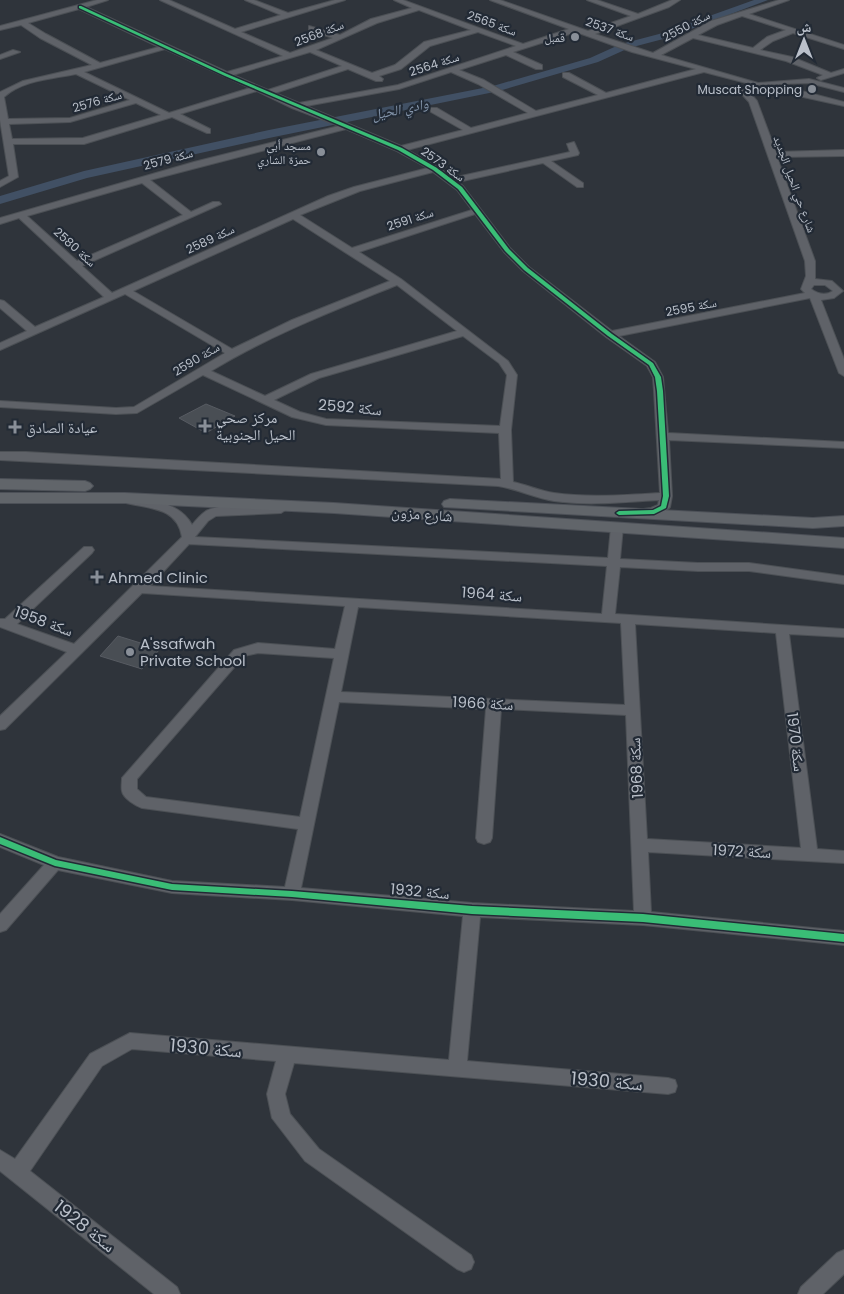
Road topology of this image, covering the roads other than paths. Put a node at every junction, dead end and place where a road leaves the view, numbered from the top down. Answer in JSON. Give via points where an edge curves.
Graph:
{"nodes":[{"id":1,"x":105,"y":0,"type":"edge"},
{"id":2,"x":163,"y":0,"type":"edge"},
{"id":3,"x":248,"y":0,"type":"edge"},
{"id":4,"x":342,"y":0,"type":"edge"},
{"id":5,"x":400,"y":0,"type":"edge"},
{"id":6,"x":493,"y":0,"type":"edge"},
{"id":7,"x":590,"y":0,"type":"edge"},
{"id":8,"x":677,"y":0,"type":"edge"},
{"id":9,"x":786,"y":0,"type":"edge"},
{"id":10,"x":80,"y":6,"type":"junction"},
{"id":11,"x":419,"y":8,"type":"junction"},
{"id":12,"x":742,"y":14,"type":"junction"},
{"id":13,"x":289,"y":16,"type":"junction"},
{"id":14,"x":638,"y":16,"type":"junction"},
{"id":15,"x":22,"y":22,"type":"junction"},
{"id":16,"x":1,"y":27,"type":"edge"},
{"id":17,"x":312,"y":28,"type":"dead end"},
{"id":18,"x":577,"y":29,"type":"junction"},
{"id":19,"x":477,"y":30,"type":"junction"},
{"id":20,"x":793,"y":30,"type":"junction"},
{"id":21,"x":235,"y":31,"type":"junction"},
{"id":22,"x":590,"y":33,"type":"junction"},
{"id":23,"x":691,"y":35,"type":"junction"},
{"id":24,"x":340,"y":38,"type":"junction"},
{"id":25,"x":522,"y":46,"type":"junction"},
{"id":26,"x":166,"y":47,"type":"junction"},
{"id":27,"x":844,"y":47,"type":"edge"},
{"id":28,"x":310,"y":50,"type":"junction"},
{"id":29,"x":755,"y":50,"type":"junction"},
{"id":30,"x":16,"y":52,"type":"dead end"},
{"id":31,"x":506,"y":52,"type":"junction"},
{"id":32,"x":655,"y":55,"type":"junction"},
{"id":33,"x":0,"y":56,"type":"edge"},
{"id":34,"x":290,"y":56,"type":"junction"},
{"id":35,"x":99,"y":65,"type":"junction"},
{"id":36,"x":349,"y":66,"type":"junction"},
{"id":37,"x":539,"y":67,"type":"dead end"},
{"id":38,"x":706,"y":69,"type":"junction"},
{"id":39,"x":452,"y":70,"type":"junction"},
{"id":40,"x":77,"y":71,"type":"junction"},
{"id":41,"x":844,"y":71,"type":"edge"},
{"id":42,"x":720,"y":74,"type":"junction"},
{"id":43,"x":226,"y":75,"type":"junction"},
{"id":44,"x":566,"y":75,"type":"dead end"},
{"id":45,"x":830,"y":75,"type":"junction"},
{"id":46,"x":372,"y":76,"type":"junction"},
{"id":47,"x":809,"y":81,"type":"junction"},
{"id":48,"x":758,"y":83,"type":"junction"},
{"id":49,"x":399,"y":87,"type":"junction"},
{"id":50,"x":256,"y":89,"type":"junction"},
{"id":51,"x":742,"y":89,"type":"junction"},
{"id":52,"x":844,"y":90,"type":"edge"},
{"id":53,"x":267,"y":93,"type":"junction"},
{"id":54,"x":764,"y":93,"type":"junction"},
{"id":55,"x":605,"y":96,"type":"junction"},
{"id":56,"x":818,"y":98,"type":"junction"},
{"id":57,"x":136,"y":101,"type":"junction"},
{"id":58,"x":844,"y":104,"type":"edge"},
{"id":59,"x":1,"y":105,"type":"edge"},
{"id":60,"x":295,"y":106,"type":"junction"},
{"id":61,"x":434,"y":110,"type":"dead end"},
{"id":62,"x":535,"y":114,"type":"junction"},
{"id":63,"x":758,"y":114,"type":"junction"},
{"id":64,"x":171,"y":115,"type":"junction"},
{"id":65,"x":5,"y":122,"type":"junction"},
{"id":66,"x":345,"y":127,"type":"junction"},
{"id":67,"x":207,"y":131,"type":"dead end"},
{"id":68,"x":470,"y":131,"type":"junction"},
{"id":69,"x":8,"y":142,"type":"junction"},
{"id":70,"x":571,"y":144,"type":"dead end"},
{"id":71,"x":400,"y":150,"type":"junction"},
{"id":72,"x":844,"y":154,"type":"edge"},
{"id":73,"x":771,"y":155,"type":"junction"},
{"id":74,"x":546,"y":161,"type":"junction"},
{"id":75,"x":435,"y":169,"type":"junction"},
{"id":76,"x":143,"y":179,"type":"junction"},
{"id":77,"x":450,"y":181,"type":"junction"},
{"id":78,"x":0,"y":184,"type":"edge"},
{"id":79,"x":580,"y":185,"type":"dead end"},
{"id":80,"x":216,"y":204,"type":"dead end"},
{"id":81,"x":0,"y":208,"type":"edge"},
{"id":82,"x":477,"y":211,"type":"junction"},
{"id":83,"x":189,"y":215,"type":"junction"},
{"id":84,"x":293,"y":215,"type":"junction"},
{"id":85,"x":18,"y":216,"type":"junction"},
{"id":86,"x":0,"y":221,"type":"edge"},
{"id":87,"x":350,"y":252,"type":"junction"},
{"id":88,"x":810,"y":261,"type":"junction"},
{"id":89,"x":76,"y":265,"type":"junction"},
{"id":90,"x":398,"y":280,"type":"junction"},
{"id":91,"x":828,"y":281,"type":"junction"},
{"id":92,"x":807,"y":285,"type":"junction"},
{"id":93,"x":840,"y":289,"type":"edge"},
{"id":94,"x":127,"y":291,"type":"junction"},
{"id":95,"x":797,"y":297,"type":"joint"},
{"id":96,"x":112,"y":298,"type":"junction"},
{"id":97,"x":775,"y":301,"type":"junction"},
{"id":98,"x":816,"y":302,"type":"junction"},
{"id":99,"x":0,"y":303,"type":"edge"},
{"id":100,"x":34,"y":332,"type":"junction"},
{"id":101,"x":465,"y":332,"type":"junction"},
{"id":102,"x":610,"y":335,"type":"junction"},
{"id":103,"x":830,"y":337,"type":"junction"},
{"id":104,"x":844,"y":337,"type":"edge"},
{"id":105,"x":0,"y":347,"type":"edge"},
{"id":106,"x":232,"y":353,"type":"junction"},
{"id":107,"x":203,"y":371,"type":"junction"},
{"id":108,"x":844,"y":373,"type":"edge"},
{"id":109,"x":266,"y":400,"type":"junction"},
{"id":110,"x":0,"y":404,"type":"edge"},
{"id":111,"x":505,"y":430,"type":"junction"},
{"id":112,"x":662,"y":436,"type":"junction"},
{"id":113,"x":844,"y":445,"type":"edge"},
{"id":114,"x":0,"y":456,"type":"edge"},
{"id":115,"x":0,"y":484,"type":"edge"},
{"id":116,"x":507,"y":484,"type":"junction"},
{"id":117,"x":666,"y":496,"type":"junction"},
{"id":118,"x":0,"y":498,"type":"edge"},
{"id":119,"x":125,"y":498,"type":"junction"},
{"id":120,"x":334,"y":508,"type":"junction"},
{"id":121,"x":704,"y":518,"type":"junction"},
{"id":122,"x":618,"y":520,"type":"junction"},
{"id":123,"x":844,"y":521,"type":"edge"},
{"id":124,"x":187,"y":539,"type":"junction"},
{"id":125,"x":844,"y":543,"type":"edge"},
{"id":126,"x":88,"y":550,"type":"dead end"},
{"id":127,"x":613,"y":562,"type":"junction"},
{"id":128,"x":844,"y":580,"type":"edge"},
{"id":129,"x":138,"y":589,"type":"junction"},
{"id":130,"x":352,"y":602,"type":"junction"},
{"id":131,"x":608,"y":618,"type":"junction"},
{"id":132,"x":628,"y":619,"type":"junction"},
{"id":133,"x":4,"y":624,"type":"edge"},
{"id":134,"x":782,"y":629,"type":"junction"},
{"id":135,"x":844,"y":633,"type":"edge"},
{"id":136,"x":76,"y":650,"type":"junction"},
{"id":137,"x":341,"y":654,"type":"junction"},
{"id":138,"x":332,"y":696,"type":"junction"},
{"id":139,"x":494,"y":704,"type":"junction"},
{"id":140,"x":633,"y":710,"type":"junction"},
{"id":141,"x":0,"y":725,"type":"edge"},
{"id":142,"x":306,"y":824,"type":"junction"},
{"id":143,"x":484,"y":838,"type":"dead end"},
{"id":144,"x":0,"y":840,"type":"edge"},
{"id":145,"x":640,"y":845,"type":"junction"},
{"id":146,"x":810,"y":855,"type":"junction"},
{"id":147,"x":844,"y":857,"type":"edge"},
{"id":148,"x":55,"y":862,"type":"junction"},
{"id":149,"x":292,"y":894,"type":"junction"},
{"id":150,"x":472,"y":910,"type":"junction"},
{"id":151,"x":643,"y":918,"type":"junction"},
{"id":152,"x":0,"y":925,"type":"edge"},
{"id":153,"x":844,"y":938,"type":"edge"},
{"id":154,"x":287,"y":1055,"type":"junction"},
{"id":155,"x":457,"y":1068,"type":"junction"},
{"id":156,"x":668,"y":1086,"type":"dead end"},
{"id":157,"x":0,"y":1159,"type":"edge"},
{"id":158,"x":17,"y":1173,"type":"junction"},
{"id":159,"x":844,"y":1260,"type":"edge"},
{"id":160,"x":464,"y":1262,"type":"dead end"},
{"id":161,"x":170,"y":1294,"type":"edge"},
{"id":162,"x":808,"y":1294,"type":"edge"}],
"edges":[{"from":1,"to":10,"type":"street"},
{"from":2,"to":21,"type":"street"},
{"from":3,"to":13,"type":"street"},
{"from":4,"to":13,"type":"street"},
{"from":5,"to":11,"type":"street","name":"سكة 2565"},
{"from":6,"to":18,"type":"street","name":"سكة 2537"},
{"from":7,"to":14,"type":"street"},
{"from":8,"to":14,"type":"street"},
{"from":9,"to":12,"type":"street","name":"سكة 2550"},
{"from":10,"to":15,"type":"street"},
{"from":10,"to":26,"type":"street","name":"سكة 2573"},
{"from":11,"to":19,"type":"street","name":"سكة 2565"},
{"from":11,"to":24,"type":"street","name":"سكة 2568","via":[[374,21]]},
{"from":12,"to":20,"type":"street"},
{"from":12,"to":23,"type":"street","name":"سكة 2550"},
{"from":13,"to":21,"type":"street"},
{"from":14,"to":22,"type":"street"},
{"from":15,"to":16,"type":"street"},
{"from":15,"to":35,"type":"street"},
{"from":17,"to":24,"type":"street"},
{"from":18,"to":22,"type":"street","name":"سكة 2537"},
{"from":18,"to":25,"type":"street","name":"سكة 2564"},
{"from":19,"to":25,"type":"street","name":"سكة 2565"},
{"from":19,"to":46,"type":"street","via":[[427,44],[398,67]]},
{"from":20,"to":27,"type":"street"},
{"from":20,"to":29,"type":"street","via":[[770,38]]},
{"from":21,"to":34,"type":"street"},
{"from":22,"to":32,"type":"street","name":"سكة 2537"},
{"from":23,"to":29,"type":"street"},
{"from":23,"to":32,"type":"street","name":"سكة 2550"},
{"from":24,"to":28,"type":"street","name":"سكة 2568"},
{"from":25,"to":31,"type":"street","name":"سكة 2564"},
{"from":26,"to":35,"type":"street"},
{"from":26,"to":43,"type":"street","name":"سكة 2573"},
{"from":28,"to":34,"type":"street","name":"سكة 2568"},
{"from":28,"to":36,"type":"street"},
{"from":29,"to":45,"type":"street"},
{"from":30,"to":33,"type":"street"},
{"from":31,"to":37,"type":"street"},
{"from":31,"to":39,"type":"street","name":"سكة 2564"},
{"from":32,"to":38,"type":"street","name":"سكة 2537"},
{"from":34,"to":43,"type":"street","name":"سكة 2568"},
{"from":35,"to":40,"type":"street"},
{"from":36,"to":46,"type":"street"},
{"from":36,"to":53,"type":"street"},
{"from":38,"to":42,"type":"street","name":"سكة 2537"},
{"from":38,"to":55,"type":"street"},
{"from":39,"to":49,"type":"street","name":"سكة 2564"},
{"from":39,"to":62,"type":"street","via":[[481,82]]},
{"from":40,"to":57,"type":"street"},
{"from":40,"to":59,"type":"street","via":[[6,90],[0,96]]},
{"from":41,"to":45,"type":"street"},
{"from":42,"to":48,"type":"street"},
{"from":42,"to":51,"type":"street"},
{"from":43,"to":50,"type":"street","name":"سكة 2573"},
{"from":44,"to":55,"type":"street"},
{"from":45,"to":47,"type":"street"},
{"from":46,"to":49,"type":"street"},
{"from":47,"to":48,"type":"street"},
{"from":47,"to":52,"type":"street"},
{"from":47,"to":54,"type":"street"},
{"from":47,"to":56,"type":"street","via":[[800,88]]},
{"from":48,"to":51,"type":"street","via":[[744,84]]},
{"from":48,"to":54,"type":"street","via":[[769,88]]},
{"from":49,"to":60,"type":"street","name":"سكة 2564"},
{"from":50,"to":53,"type":"street","name":"سكة 2573"},
{"from":50,"to":64,"type":"street"},
{"from":51,"to":54,"type":"street"},
{"from":51,"to":63,"type":"street","name":"شارع حي الحيل الجديد"},
{"from":53,"to":60,"type":"street","name":"سكة 2573"},
{"from":54,"to":56,"type":"street","via":[[790,90]]},
{"from":54,"to":63,"type":"street"},
{"from":55,"to":62,"type":"street"},
{"from":56,"to":58,"type":"street"},
{"from":57,"to":64,"type":"street"},
{"from":57,"to":65,"type":"street","name":"سكة 2576","via":[[70,120]]},
{"from":59,"to":65,"type":"street"},
{"from":60,"to":66,"type":"street","name":"سكة 2573"},
{"from":61,"to":68,"type":"street"},
{"from":62,"to":68,"type":"street"},
{"from":63,"to":73,"type":"street","name":"شارع حي الحيل الجديد"},
{"from":64,"to":67,"type":"street"},
{"from":64,"to":69,"type":"street","via":[[84,141]]},
{"from":65,"to":69,"type":"street"},
{"from":66,"to":71,"type":"street","name":"سكة 2573"},
{"from":66,"to":76,"type":"street","name":"سكة 2579"},
{"from":68,"to":71,"type":"street"},
{"from":69,"to":78,"type":"street","via":[[14,177]]},
{"from":70,"to":74,"type":"street","via":[[574,153]]},
{"from":71,"to":75,"type":"street","name":"سكة 2573"},
{"from":72,"to":73,"type":"street"},
{"from":73,"to":88,"type":"street","name":"شارع حي الحيل الجديد"},
{"from":74,"to":77,"type":"street"},
{"from":74,"to":79,"type":"street"},
{"from":75,"to":77,"type":"street","name":"سكة 2573"},
{"from":75,"to":84,"type":"street","name":"سكة 2589","via":[[357,189]]},
{"from":76,"to":83,"type":"street"},
{"from":76,"to":85,"type":"street","name":"سكة 2579"},
{"from":77,"to":82,"type":"street","name":"سكة 2573","via":[[460,188]]},
{"from":80,"to":83,"type":"street"},
{"from":81,"to":85,"type":"street","name":"سكة 2580"},
{"from":82,"to":87,"type":"street","name":"سكة 2591"},
{"from":82,"to":102,"type":"street","name":"سكة 2573","via":[[526,269]]},
{"from":83,"to":89,"type":"street"},
{"from":84,"to":87,"type":"street"},
{"from":84,"to":94,"type":"street","name":"سكة 2589"},
{"from":85,"to":86,"type":"street","name":"سكة 2579"},
{"from":85,"to":89,"type":"street","name":"سكة 2580"},
{"from":87,"to":90,"type":"street"},
{"from":88,"to":91,"type":"street","name":"شارع حي الحيل الجديد"},
{"from":88,"to":92,"type":"street","name":"شارع حي الحيل الجديد","via":[[812,276]]},
{"from":89,"to":96,"type":"street","name":"سكة 2580"},
{"from":90,"to":101,"type":"street"},
{"from":90,"to":106,"type":"street","name":"سكة 2590","via":[[296,322]]},
{"from":91,"to":92,"type":"street"},
{"from":91,"to":93,"type":"street","name":"شارع حي الحيل الجديد"},
{"from":92,"to":97,"type":"street","name":"سكة 2595"},
{"from":92,"to":98,"type":"street","via":[[807,291]]},
{"from":93,"to":98,"type":"street"},
{"from":93,"to":98,"type":"street","via":[[822,306]]},
{"from":94,"to":96,"type":"street","name":"سكة 2589"},
{"from":94,"to":106,"type":"street"},
{"from":95,"to":97,"type":"street","name":"سكة 2595"},
{"from":95,"to":98,"type":"street","name":"سكة 2595"},
{"from":96,"to":100,"type":"street","name":"سكة 2589"},
{"from":97,"to":102,"type":"street","name":"سكة 2595"},
{"from":98,"to":103,"type":"street"},
{"from":99,"to":100,"type":"street"},
{"from":100,"to":105,"type":"street","name":"سكة 2589"},
{"from":101,"to":109,"type":"street","via":[[314,376]]},
{"from":101,"to":111,"type":"street","via":[[502,361],[512,375]]},
{"from":102,"to":112,"type":"street","name":"سكة 2573","via":[[651,364],[658,377]]},
{"from":103,"to":104,"type":"street"},
{"from":103,"to":108,"type":"street"},
{"from":106,"to":107,"type":"street","name":"سكة 2590"},
{"from":107,"to":109,"type":"street","name":"سكة 2592"},
{"from":107,"to":110,"type":"street","name":"سكة 2590","via":[[131,411]]},
{"from":109,"to":111,"type":"street","name":"سكة 2592","via":[[296,415],[326,422]]},
{"from":111,"to":116,"type":"street"},
{"from":112,"to":113,"type":"street"},
{"from":112,"to":117,"type":"street","name":"سكة 2573"},
{"from":114,"to":116,"type":"street"},
{"from":115,"to":122,"type":"main road","name":"شارع مزون","via":[[204,490]]},
{"from":116,"to":117,"type":"street","via":[[556,497],[613,499]]},
{"from":117,"to":121,"type":"street","via":[[681,514]]},
{"from":117,"to":122,"type":"street","via":[[664,507]]},
{"from":118,"to":119,"type":"main road","name":"شارع مزون"},
{"from":119,"to":120,"type":"main road","name":"شارع مزون"},
{"from":119,"to":124,"type":"street","via":[[169,510],[179,516],[186,524]]},
{"from":120,"to":122,"type":"main road","name":"شارع مزون"},
{"from":120,"to":124,"type":"street","via":[[222,511],[204,518]]},
{"from":121,"to":122,"type":"main road","name":"شارع مزون"},
{"from":121,"to":123,"type":"main road","name":"شارع مزون","via":[[813,523]]},
{"from":122,"to":125,"type":"main road","name":"شارع مزون"},
{"from":122,"to":127,"type":"street"},
{"from":124,"to":127,"type":"street"},
{"from":124,"to":129,"type":"street"},
{"from":126,"to":133,"type":"street"},
{"from":127,"to":128,"type":"street","via":[[698,568],[749,567]]},
{"from":127,"to":131,"type":"street"},
{"from":129,"to":130,"type":"street","name":"سكة 1964"},
{"from":129,"to":136,"type":"street"},
{"from":130,"to":131,"type":"street","name":"سكة 1964"},
{"from":130,"to":137,"type":"street"},
{"from":131,"to":132,"type":"street","name":"سكة 1964"},
{"from":132,"to":134,"type":"street","name":"سكة 1964"},
{"from":132,"to":140,"type":"street","name":"سكة 1968"},
{"from":133,"to":136,"type":"street","name":"سكة 1958"},
{"from":134,"to":135,"type":"street","name":"سكة 1964"},
{"from":134,"to":146,"type":"street","name":"سكة 1970"},
{"from":136,"to":141,"type":"street"},
{"from":137,"to":138,"type":"street"},
{"from":137,"to":142,"type":"street","via":[[258,648],[239,653],[130,778],[130,791],[142,802]]},
{"from":138,"to":139,"type":"street","name":"سكة 1966"},
{"from":138,"to":142,"type":"street"},
{"from":139,"to":140,"type":"street","name":"سكة 1966"},
{"from":139,"to":143,"type":"street"},
{"from":140,"to":145,"type":"street","name":"سكة 1968"},
{"from":142,"to":149,"type":"street"},
{"from":144,"to":148,"type":"street","name":"سكة 1932"},
{"from":145,"to":146,"type":"street","name":"سكة 1972"},
{"from":145,"to":151,"type":"street","name":"سكة 1968"},
{"from":146,"to":147,"type":"street","name":"سكة 1972"},
{"from":148,"to":149,"type":"street","name":"سكة 1932","via":[[172,887]]},
{"from":148,"to":152,"type":"street"},
{"from":149,"to":150,"type":"street","name":"سكة 1932"},
{"from":150,"to":151,"type":"street","name":"سكة 1932"},
{"from":150,"to":155,"type":"street"},
{"from":151,"to":153,"type":"street","name":"سكة 1932"},
{"from":154,"to":155,"type":"street","name":"سكة 1930"},
{"from":154,"to":158,"type":"street","name":"سكة 1930","via":[[130,1041],[96,1060]]},
{"from":154,"to":160,"type":"street","via":[[276,1094],[280,1118],[312,1155]]},
{"from":155,"to":156,"type":"street","name":"سكة 1930"},
{"from":157,"to":158,"type":"street","name":"سكة 1928"},
{"from":158,"to":161,"type":"street","name":"سكة 1928"},
{"from":159,"to":162,"type":"street"}]}
